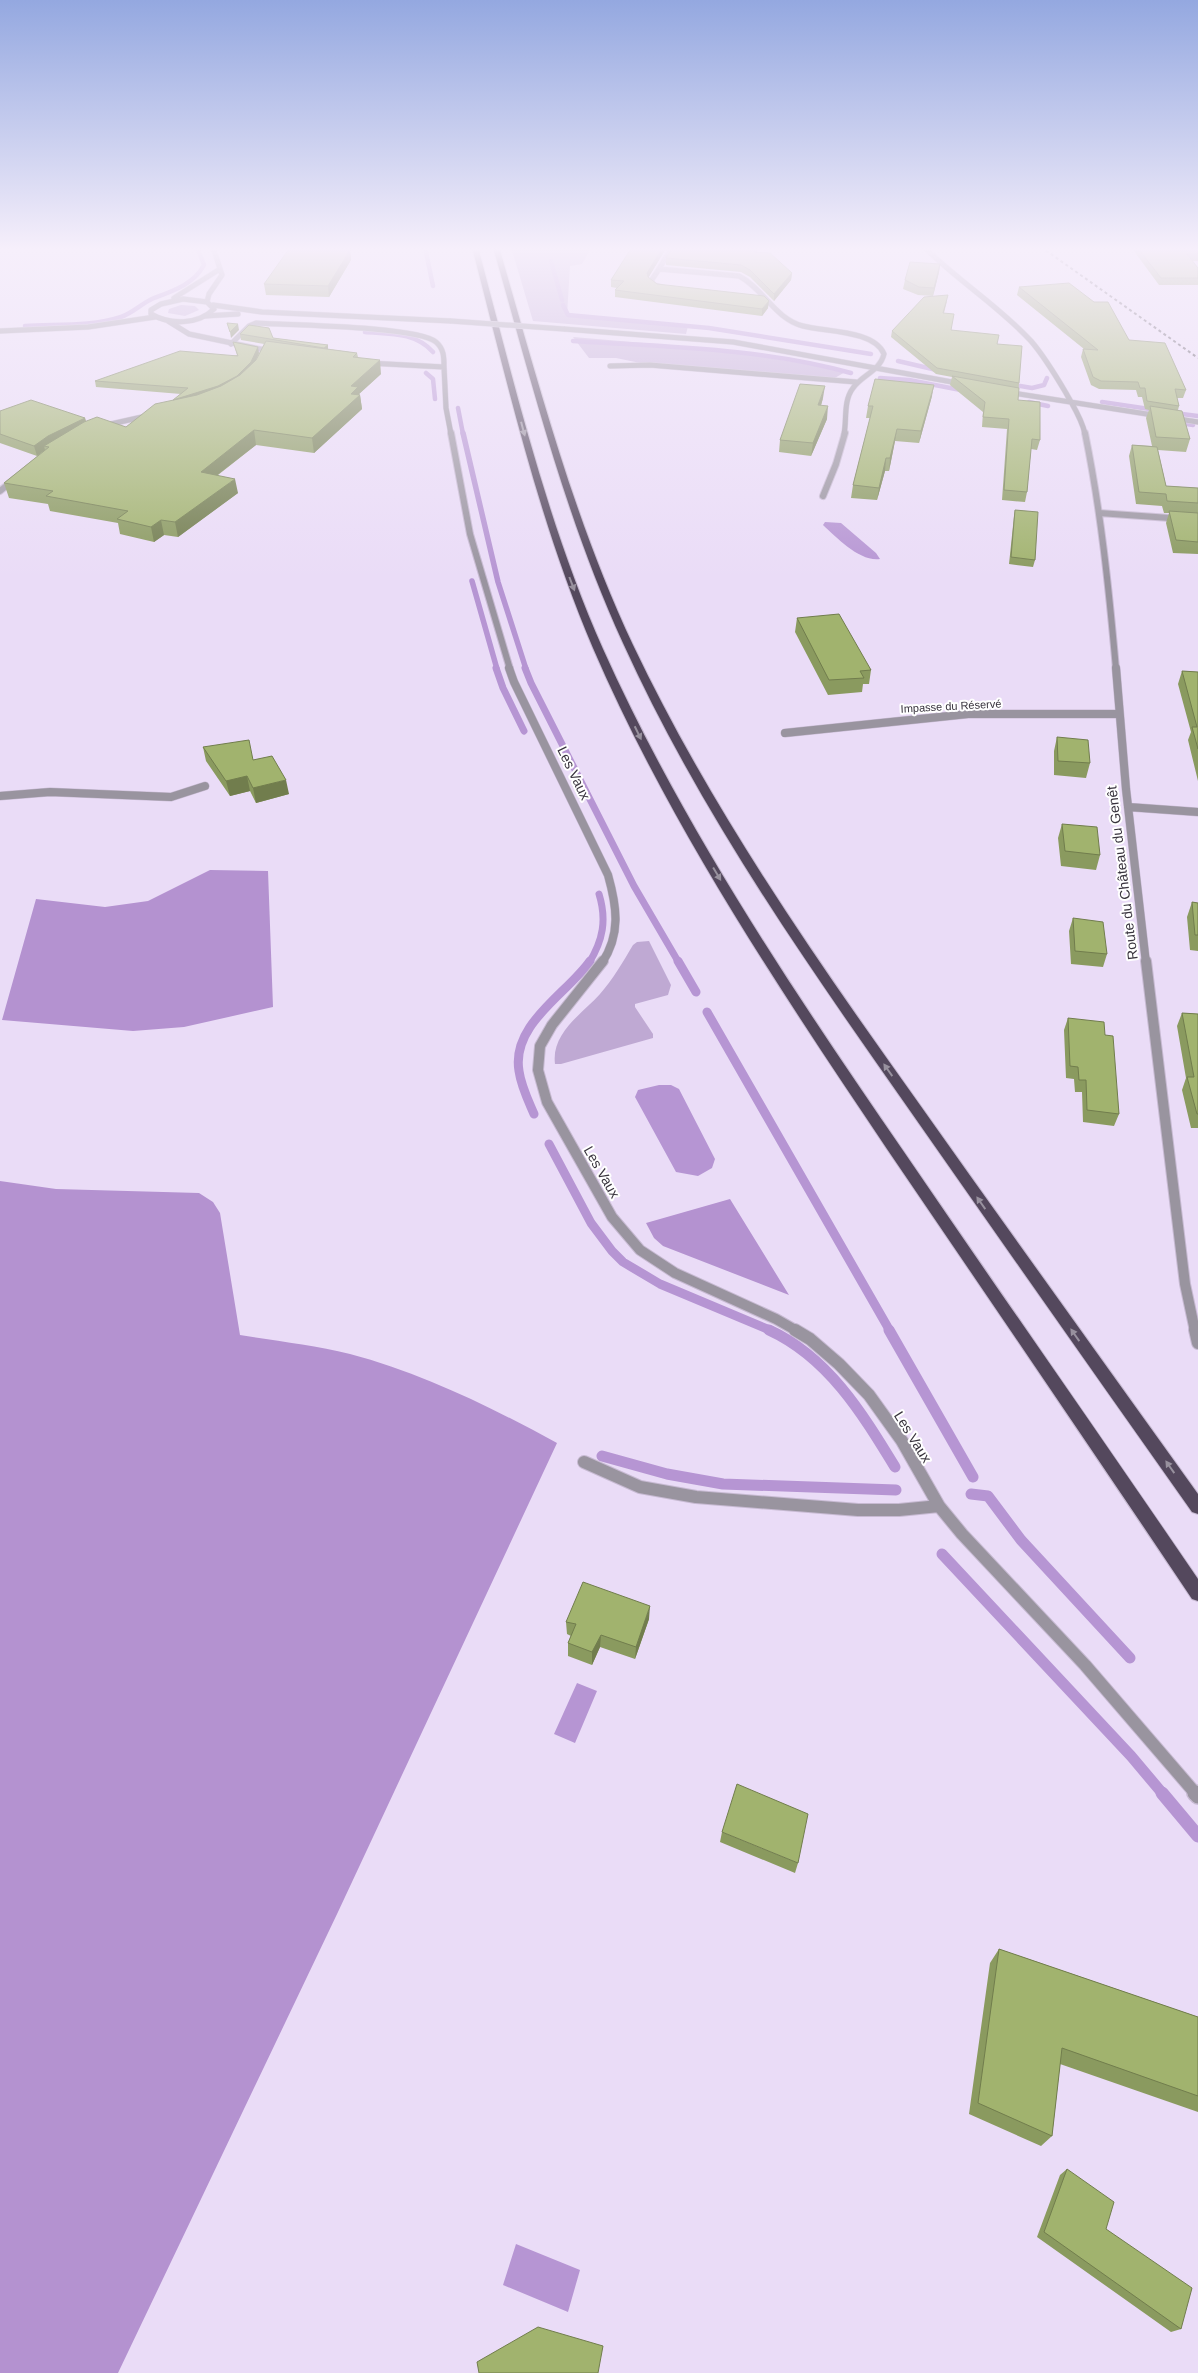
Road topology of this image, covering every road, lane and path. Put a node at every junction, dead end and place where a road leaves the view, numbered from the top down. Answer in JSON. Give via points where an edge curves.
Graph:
{"nodes":[{"id":1,"x":262,"y":358,"type":"edge"},
{"id":2,"x":444,"y":358,"type":"edge"},
{"id":3,"x":505,"y":358,"type":"edge"},
{"id":4,"x":528,"y":358,"type":"edge"},
{"id":5,"x":823,"y":358,"type":"edge"},
{"id":6,"x":883,"y":358,"type":"edge"},
{"id":7,"x":1042,"y":358,"type":"edge"},
{"id":8,"x":361,"y":362,"type":"edge"},
{"id":9,"x":260,"y":364,"type":"edge"},
{"id":10,"x":610,"y":366,"type":"dead end"},
{"id":11,"x":444,"y":367,"type":"junction"},
{"id":12,"x":876,"y":367,"type":"junction"},
{"id":13,"x":856,"y":382,"type":"junction"},
{"id":14,"x":973,"y":386,"type":"edge"},
{"id":15,"x":1000,"y":390,"type":"edge"},
{"id":16,"x":1071,"y":402,"type":"junction"},
{"id":17,"x":156,"y":414,"type":"edge"},
{"id":18,"x":1198,"y":422,"type":"edge"},
{"id":19,"x":97,"y":427,"type":"edge"},
{"id":20,"x":18,"y":476,"type":"edge"},
{"id":21,"x":0,"y":491,"type":"edge"},
{"id":22,"x":823,"y":496,"type":"dead end"},
{"id":23,"x":1099,"y":513,"type":"junction"},
{"id":24,"x":1198,"y":520,"type":"edge"},
{"id":25,"x":1119,"y":714,"type":"junction"},
{"id":26,"x":785,"y":733,"type":"dead end"},
{"id":27,"x":206,"y":786,"type":"dead end"},
{"id":28,"x":0,"y":796,"type":"edge"},
{"id":29,"x":1128,"y":807,"type":"junction"},
{"id":30,"x":1198,"y":812,"type":"edge"},
{"id":31,"x":1198,"y":1343,"type":"edge"},
{"id":32,"x":584,"y":1462,"type":"dead end"},
{"id":33,"x":939,"y":1506,"type":"junction"},
{"id":34,"x":1198,"y":1507,"type":"edge"},
{"id":35,"x":1198,"y":1593,"type":"edge"},
{"id":36,"x":1198,"y":1796,"type":"edge"}],
"edges":[{"from":1,"to":9,"type":"street"},
{"from":2,"to":11,"type":"street","name":"Les Vaux"},
{"from":3,"to":35,"type":"highway","one_way":true,"via":[[553,532],[598,648],[669,791],[736,906],[822,1040]]},
{"from":34,"to":4,"type":"highway","one_way":true,"via":[[860,1031],[702,786],[632,653],[591,556]]},
{"from":5,"to":12,"type":"street","bridge":true},
{"from":6,"to":12,"type":"street"},
{"from":7,"to":16,"type":"street","name":"Route du Château du Genêt"},
{"from":8,"to":11,"type":"street"},
{"from":10,"to":13,"type":"street","via":[[650,365]]},
{"from":11,"to":33,"type":"street","name":"Les Vaux","via":[[446,408],[464,502],[498,632],[514,682],[608,875],[616,907],[617,931],[604,964],[563,1011],[539,1049],[540,1082],[547,1102],[612,1217],[640,1250],[675,1273],[776,1319],[810,1339],[869,1395],[902,1441]]},
{"from":12,"to":13,"type":"street"},
{"from":12,"to":14,"type":"street"},
{"from":13,"to":22,"type":"street","via":[[848,397],[845,434]]},
{"from":15,"to":16,"type":"street"},
{"from":16,"to":18,"type":"street"},
{"from":16,"to":23,"type":"street","name":"Route du Château du Genêt","via":[[1084,429]]},
{"from":17,"to":19,"type":"street"},
{"from":20,"to":21,"type":"street"},
{"from":23,"to":24,"type":"street"},
{"from":23,"to":25,"type":"street","name":"Route du Château du Genêt"},
{"from":25,"to":26,"type":"street","name":"Impasse du Réservé","via":[[959,714]]},
{"from":25,"to":29,"type":"street","name":"Route du Château du Genêt"},
{"from":27,"to":28,"type":"street","via":[[172,797],[50,792]]},
{"from":29,"to":30,"type":"street"},
{"from":29,"to":31,"type":"street","name":"Route du Château du Genêt","via":[[1185,1284]]},
{"from":32,"to":33,"type":"street","via":[[640,1487],[696,1497],[858,1510]]},
{"from":33,"to":36,"type":"street","name":"Les Vaux","via":[[1085,1665]]}]}
